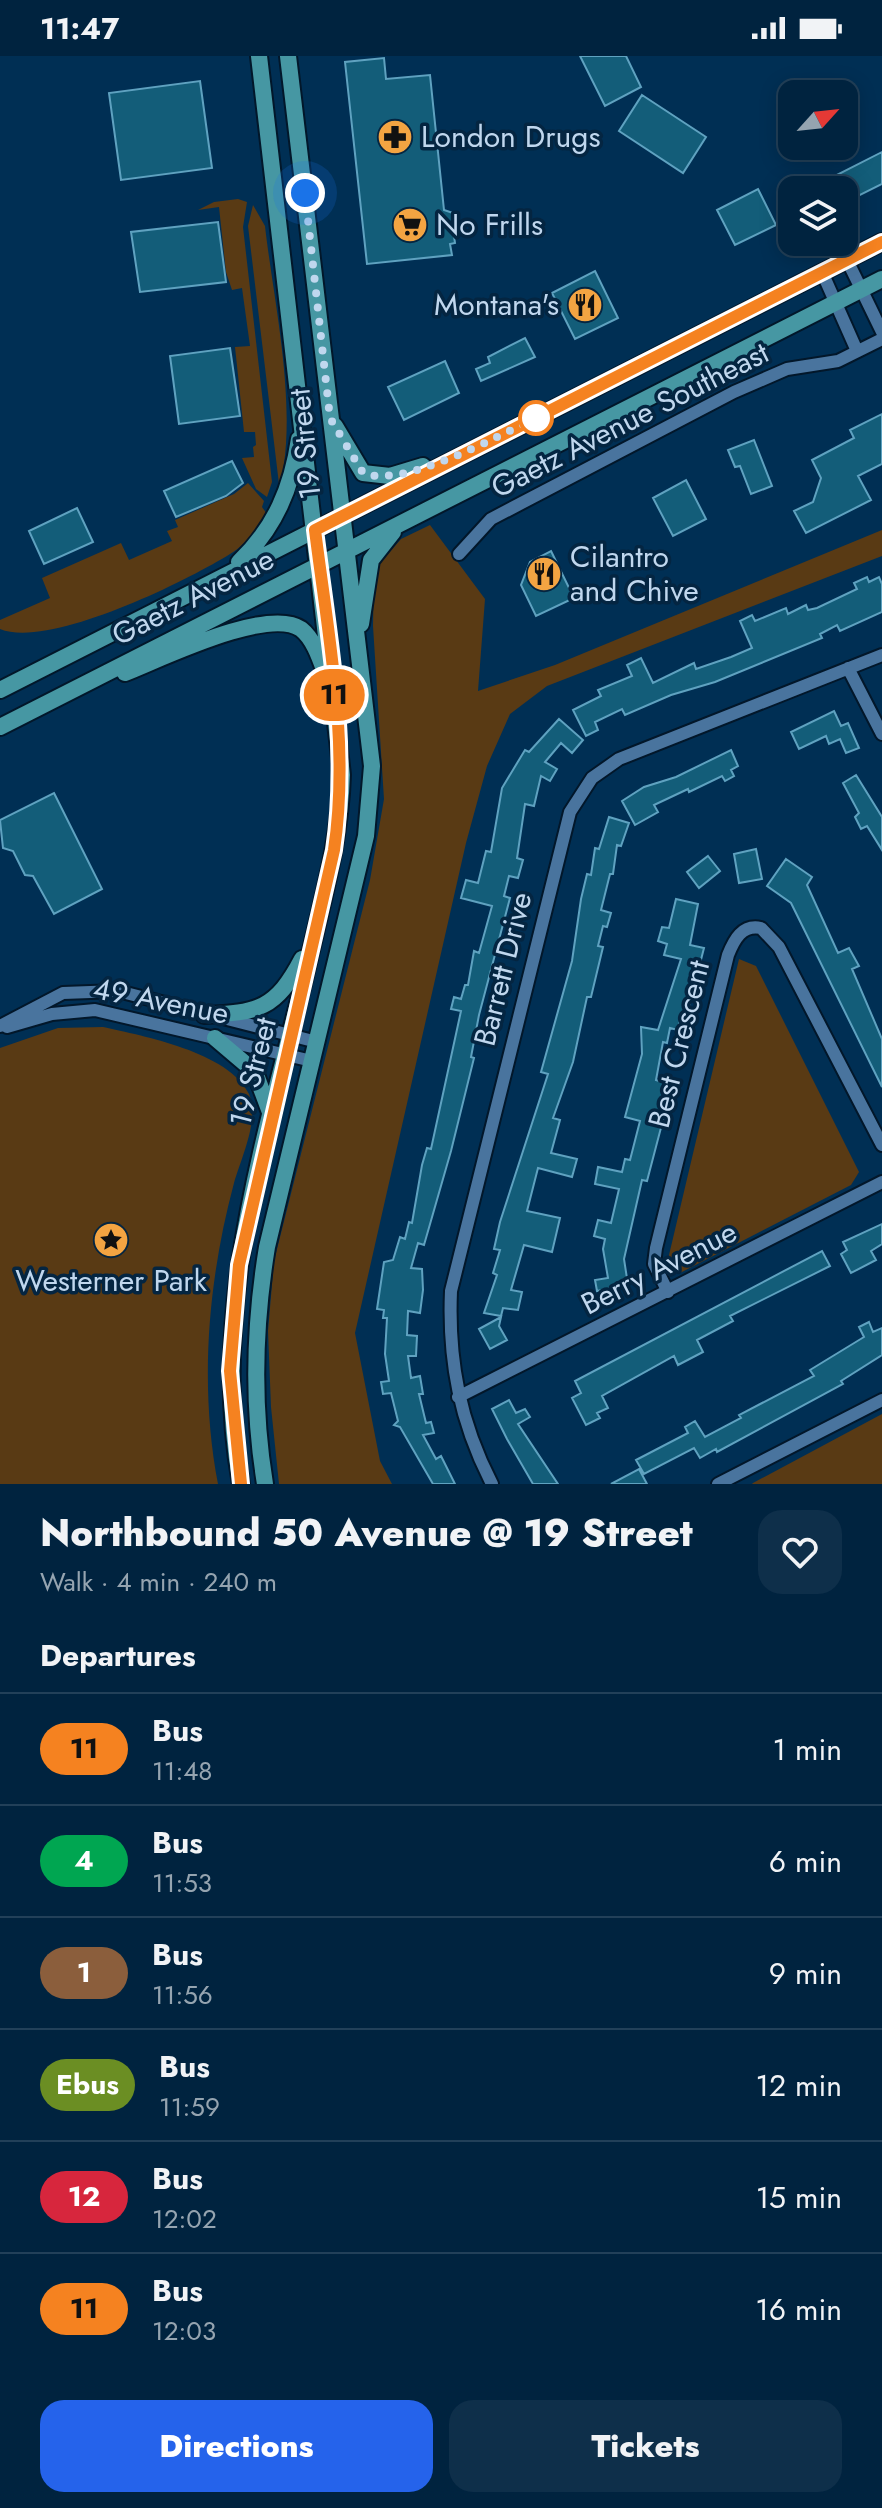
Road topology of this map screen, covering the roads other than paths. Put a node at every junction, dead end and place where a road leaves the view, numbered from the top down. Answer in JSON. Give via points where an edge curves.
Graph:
{"nodes":[{"id":1,"x":259,"y":56,"type":"edge"},
{"id":2,"x":288,"y":56,"type":"edge"},
{"id":3,"x":882,"y":242,"type":"edge"},
{"id":4,"x":847,"y":260,"type":"junction"},
{"id":5,"x":822,"y":272,"type":"junction"},
{"id":6,"x":882,"y":279,"type":"edge"},
{"id":7,"x":861,"y":289,"type":"junction"},
{"id":8,"x":834,"y":303,"type":"junction"},
{"id":9,"x":882,"y":332,"type":"edge"},
{"id":10,"x":882,"y":339,"type":"edge"},
{"id":11,"x":857,"y":351,"type":"junction"},
{"id":12,"x":303,"y":414,"type":"junction"},
{"id":13,"x":330,"y":418,"type":"junction"},
{"id":14,"x":456,"y":457,"type":"junction"},
{"id":15,"x":341,"y":517,"type":"junction"},
{"id":16,"x":401,"y":524,"type":"junction"},
{"id":17,"x":315,"y":530,"type":"junction"},
{"id":18,"x":345,"y":551,"type":"junction"},
{"id":19,"x":459,"y":554,"type":"dead end"},
{"id":20,"x":319,"y":564,"type":"junction"},
{"id":21,"x":227,"y":575,"type":"junction"},
{"id":22,"x":358,"y":646,"type":"junction"},
{"id":23,"x":882,"y":655,"type":"edge"},
{"id":24,"x":848,"y":668,"type":"junction"},
{"id":25,"x":0,"y":690,"type":"edge"},
{"id":26,"x":335,"y":699,"type":"junction"},
{"id":27,"x":42,"y":705,"type":"junction"},
{"id":28,"x":0,"y":727,"type":"edge"},
{"id":29,"x":882,"y":734,"type":"edge"},
{"id":30,"x":314,"y":937,"type":"junction"},
{"id":31,"x":204,"y":1015,"type":"junction"},
{"id":32,"x":0,"y":1027,"type":"edge"},
{"id":33,"x":290,"y":1036,"type":"junction"},
{"id":34,"x":215,"y":1038,"type":"junction"},
{"id":35,"x":317,"y":1042,"type":"junction"},
{"id":36,"x":286,"y":1054,"type":"junction"},
{"id":37,"x":312,"y":1061,"type":"junction"},
{"id":38,"x":271,"y":1116,"type":"junction"},
{"id":39,"x":882,"y":1145,"type":"edge"},
{"id":40,"x":882,"y":1182,"type":"edge"},
{"id":41,"x":668,"y":1292,"type":"junction"},
{"id":42,"x":458,"y":1397,"type":"junction"},
{"id":43,"x":882,"y":1400,"type":"edge"},
{"id":44,"x":241,"y":1484,"type":"edge"},
{"id":45,"x":265,"y":1484,"type":"edge"},
{"id":46,"x":492,"y":1484,"type":"edge"},
{"id":47,"x":718,"y":1484,"type":"edge"}],
"edges":[{"from":1,"to":12,"type":"main road","name":"19 Street"},
{"from":2,"to":13,"type":"main road","name":"19 Street"},
{"from":3,"to":4,"type":"main road","name":"Gaetz Avenue"},
{"from":4,"to":5,"type":"main road","name":"Gaetz Avenue"},
{"from":4,"to":7,"type":"street"},
{"from":5,"to":8,"type":"street"},
{"from":5,"to":14,"type":"main road","name":"Gaetz Avenue"},
{"from":6,"to":7,"type":"main road","name":"Gaetz Avenue"},
{"from":7,"to":8,"type":"main road","name":"Gaetz Avenue"},
{"from":7,"to":9,"type":"street"},
{"from":8,"to":11,"type":"street"},
{"from":8,"to":16,"type":"main road","name":"Gaetz Avenue"},
{"from":10,"to":11,"type":"street","name":"Gaetz Avenue Southeast"},
{"from":11,"to":19,"type":"street","name":"Gaetz Avenue Southeast","via":[[828,364],[787,369],[734,392],[491,519]]},
{"from":12,"to":17,"type":"main road","name":"19 Street"},
{"from":12,"to":21,"type":"main road","via":[[294,472],[277,515],[257,546]]},
{"from":13,"to":14,"type":"main road","via":[[354,463],[369,475],[390,476]]},
{"from":13,"to":15,"type":"main road","name":"19 Street"},
{"from":14,"to":15,"type":"main road","name":"Gaetz Avenue"},
{"from":15,"to":17,"type":"main road","name":"Gaetz Avenue"},
{"from":15,"to":18,"type":"main road","name":"19 Street"},
{"from":16,"to":18,"type":"main road","name":"Gaetz Avenue"},
{"from":16,"to":22,"type":"main road","via":[[371,560]]},
{"from":17,"to":20,"type":"main road","name":"19 Street"},
{"from":17,"to":21,"type":"main road","name":"Gaetz Avenue"},
{"from":18,"to":20,"type":"main road","name":"Gaetz Avenue"},
{"from":18,"to":22,"type":"main road","name":"19 Street"},
{"from":20,"to":26,"type":"main road","name":"19 Street"},
{"from":20,"to":27,"type":"main road","name":"Gaetz Avenue"},
{"from":21,"to":25,"type":"main road","name":"Gaetz Avenue"},
{"from":22,"to":35,"type":"main road","name":"19 Street","via":[[371,799]]},
{"from":23,"to":24,"type":"street","name":"Barrett Drive"},
{"from":24,"to":29,"type":"street"},
{"from":24,"to":42,"type":"street","name":"Barrett Drive","via":[[619,759],[592,778],[576,801],[562,836],[451,1291],[450,1341]]},
{"from":26,"to":27,"type":"main road","via":[[310,640],[301,629],[280,623],[205,642]]},
{"from":26,"to":30,"type":"main road","name":"19 Street","via":[[341,801]]},
{"from":27,"to":28,"type":"main road","name":"Gaetz Avenue"},
{"from":30,"to":31,"type":"main road","via":[[277,998],[243,1014]]},
{"from":30,"to":33,"type":"main road","name":"19 Street"},
{"from":31,"to":32,"type":"street","name":"49 Avenue","via":[[130,993],[95,990],[63,993]]},
{"from":31,"to":33,"type":"street","name":"49 Avenue"},
{"from":32,"to":34,"type":"street","name":"49 Avenue","via":[[95,1010]]},
{"from":33,"to":35,"type":"street","name":"49 Avenue"},
{"from":33,"to":36,"type":"main road","name":"19 Street"},
{"from":34,"to":36,"type":"street","name":"49 Avenue"},
{"from":34,"to":38,"type":"main road","via":[[255,1072]]},
{"from":35,"to":37,"type":"main road","name":"19 Street"},
{"from":36,"to":37,"type":"street","name":"49 Avenue"},
{"from":36,"to":38,"type":"main road","name":"19 Street"},
{"from":37,"to":45,"type":"main road","name":"19 Street","via":[[259,1295],[256,1391]]},
{"from":38,"to":44,"type":"main road","name":"19 Street","via":[[232,1319],[230,1371]]},
{"from":39,"to":41,"type":"street","name":"Best Crescent","via":[[779,947],[761,928],[747,929],[728,955],[656,1248],[654,1264]]},
{"from":40,"to":41,"type":"street","name":"Berry Avenue"},
{"from":41,"to":42,"type":"street","name":"Berry Avenue"},
{"from":42,"to":46,"type":"street","name":"Barrett Drive"},
{"from":43,"to":47,"type":"street"}]}
